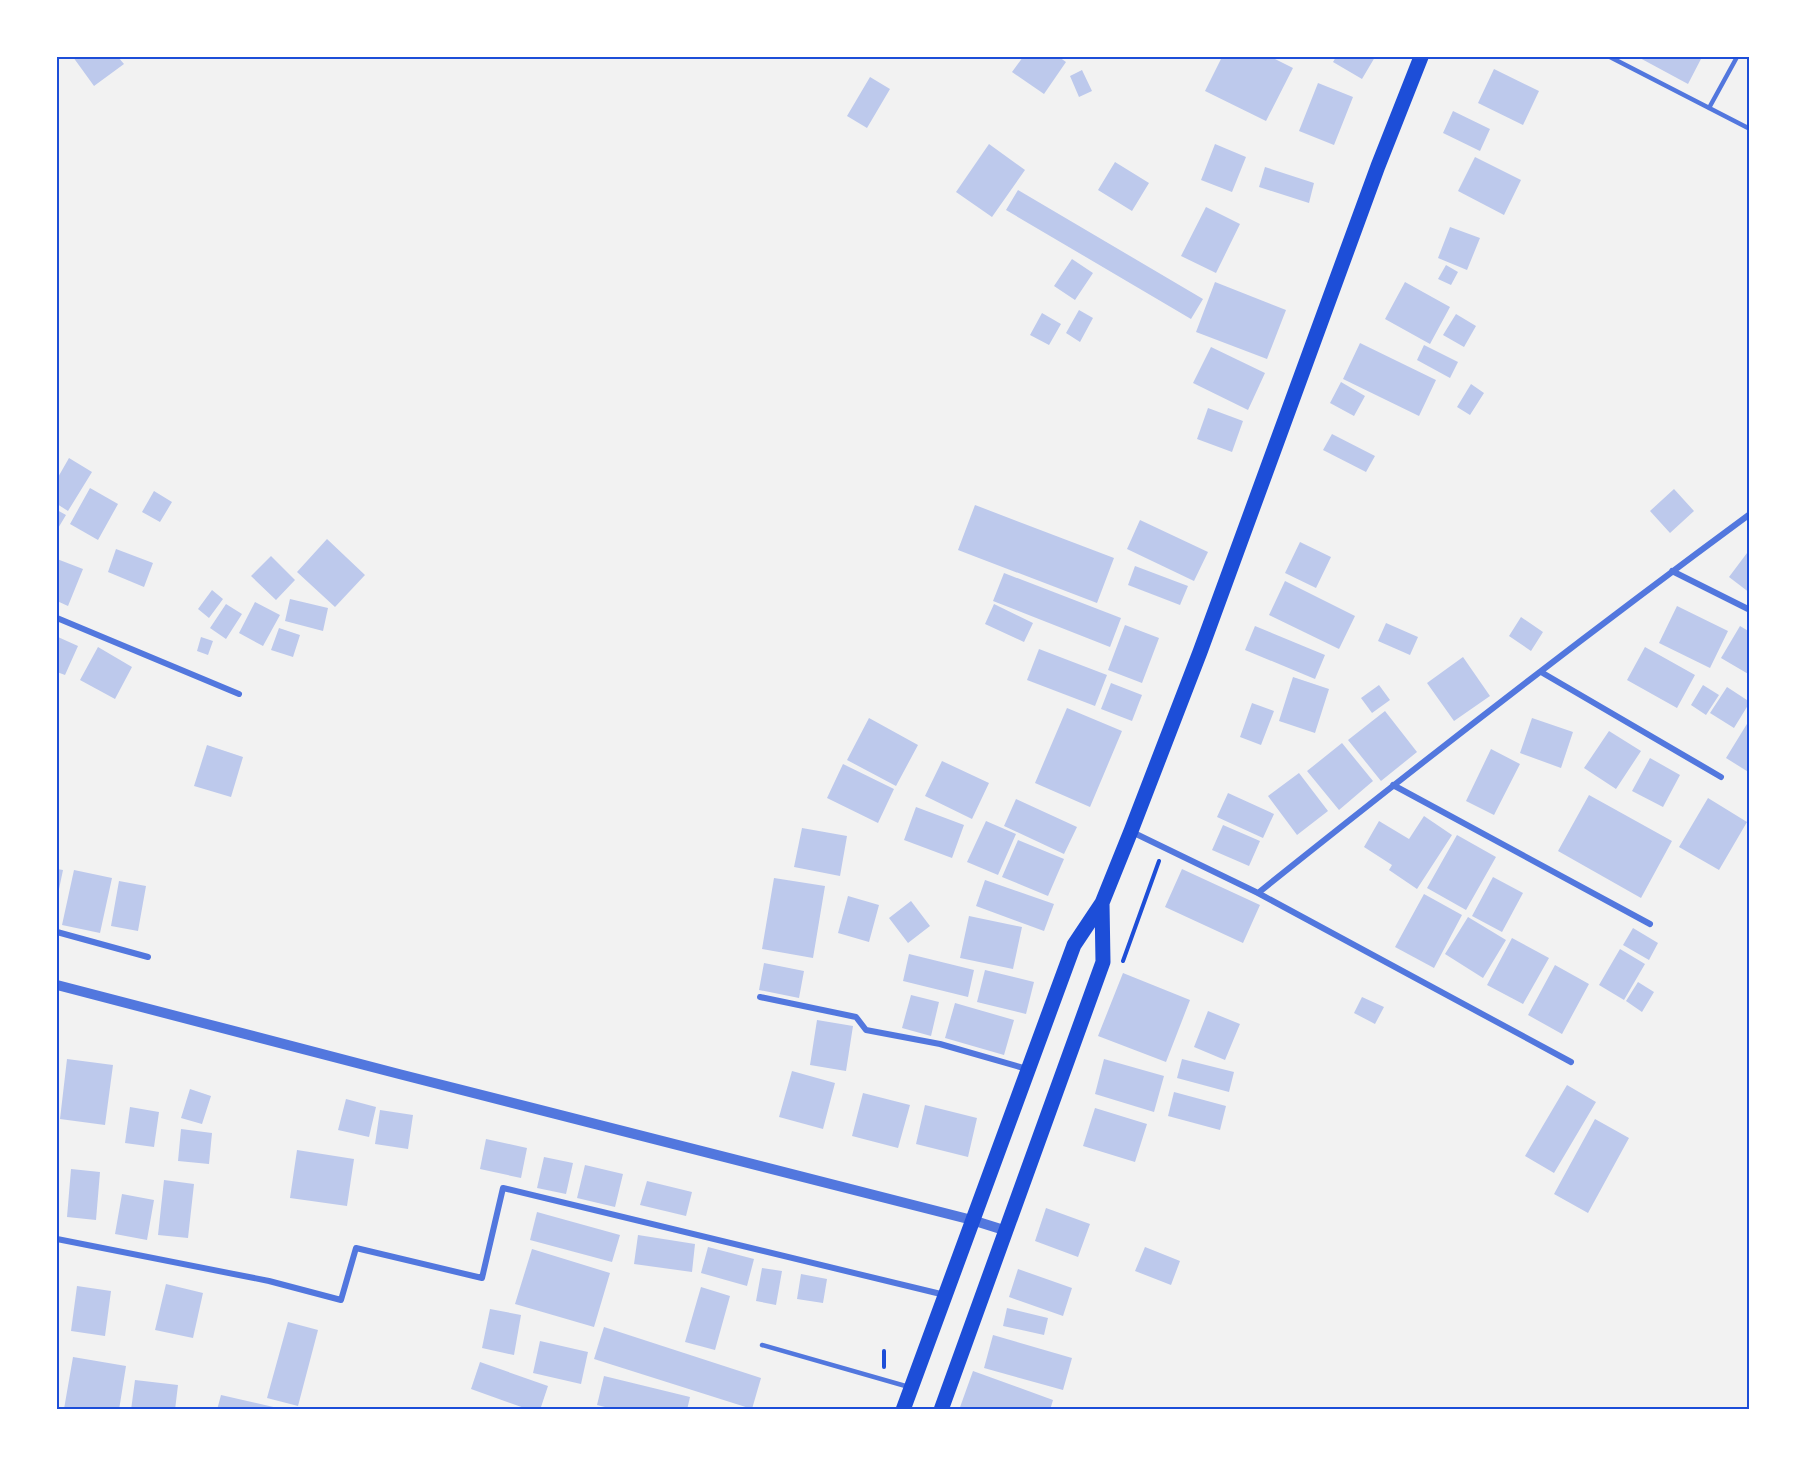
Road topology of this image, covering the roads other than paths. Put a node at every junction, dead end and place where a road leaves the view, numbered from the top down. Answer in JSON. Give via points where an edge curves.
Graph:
{"nodes":[{"id":1,"x":1421,"y":57,"type":"edge"},
{"id":2,"x":1610,"y":57,"type":"edge"},
{"id":3,"x":1737,"y":57,"type":"edge"},
{"id":4,"x":1709,"y":108,"type":"junction"},
{"id":5,"x":1750,"y":129,"type":"edge"},
{"id":6,"x":1750,"y":514,"type":"edge"},
{"id":7,"x":1672,"y":571,"type":"junction"},
{"id":8,"x":1750,"y":610,"type":"edge"},
{"id":9,"x":57,"y":618,"type":"edge"},
{"id":10,"x":1541,"y":672,"type":"junction"},
{"id":11,"x":239,"y":694,"type":"dead end"},
{"id":12,"x":1721,"y":777,"type":"dead end"},
{"id":13,"x":1393,"y":785,"type":"junction"},
{"id":14,"x":1131,"y":831,"type":"junction"},
{"id":15,"x":1258,"y":893,"type":"junction"},
{"id":16,"x":1102,"y":903,"type":"junction"},
{"id":17,"x":1650,"y":924,"type":"dead end"},
{"id":18,"x":57,"y":932,"type":"edge"},
{"id":19,"x":148,"y":957,"type":"dead end"},
{"id":20,"x":57,"y":985,"type":"edge"},
{"id":21,"x":760,"y":997,"type":"dead end"},
{"id":22,"x":1571,"y":1062,"type":"dead end"},
{"id":23,"x":1027,"y":1069,"type":"junction"},
{"id":24,"x":972,"y":1220,"type":"junction"},
{"id":25,"x":1007,"y":1231,"type":"junction"},
{"id":26,"x":57,"y":1239,"type":"edge"},
{"id":27,"x":946,"y":1295,"type":"junction"},
{"id":28,"x":762,"y":1345,"type":"dead end"},
{"id":29,"x":912,"y":1387,"type":"junction"},
{"id":30,"x":903,"y":1410,"type":"edge"},
{"id":31,"x":941,"y":1410,"type":"edge"}],
"edges":[{"from":1,"to":14,"type":"main road"},
{"from":2,"to":4,"type":"lane"},
{"from":3,"to":4,"type":"lane"},
{"from":4,"to":5,"type":"lane"},
{"from":6,"to":7,"type":"street"},
{"from":7,"to":8,"type":"street"},
{"from":7,"to":10,"type":"street"},
{"from":9,"to":11,"type":"street"},
{"from":10,"to":12,"type":"street"},
{"from":10,"to":13,"type":"street"},
{"from":13,"to":15,"type":"street"},
{"from":13,"to":17,"type":"street"},
{"from":14,"to":15,"type":"street"},
{"from":14,"to":16,"type":"main road"},
{"from":15,"to":22,"type":"street"},
{"from":16,"to":23,"type":"main road","via":[[1074,945]]},
{"from":16,"to":25,"type":"main road","via":[[1103,962]]},
{"from":18,"to":19,"type":"street"},
{"from":20,"to":24,"type":"street"},
{"from":21,"to":23,"type":"street","via":[[856,1017],[866,1030],[940,1044]]},
{"from":23,"to":24,"type":"main road"},
{"from":24,"to":25,"type":"street"},
{"from":24,"to":27,"type":"main road"},
{"from":25,"to":31,"type":"main road"},
{"from":26,"to":27,"type":"street","via":[[269,1281],[341,1300],[356,1248],[482,1278],[503,1188]]},
{"from":27,"to":29,"type":"main road"},
{"from":28,"to":29,"type":"lane"},
{"from":29,"to":30,"type":"main road"}]}
